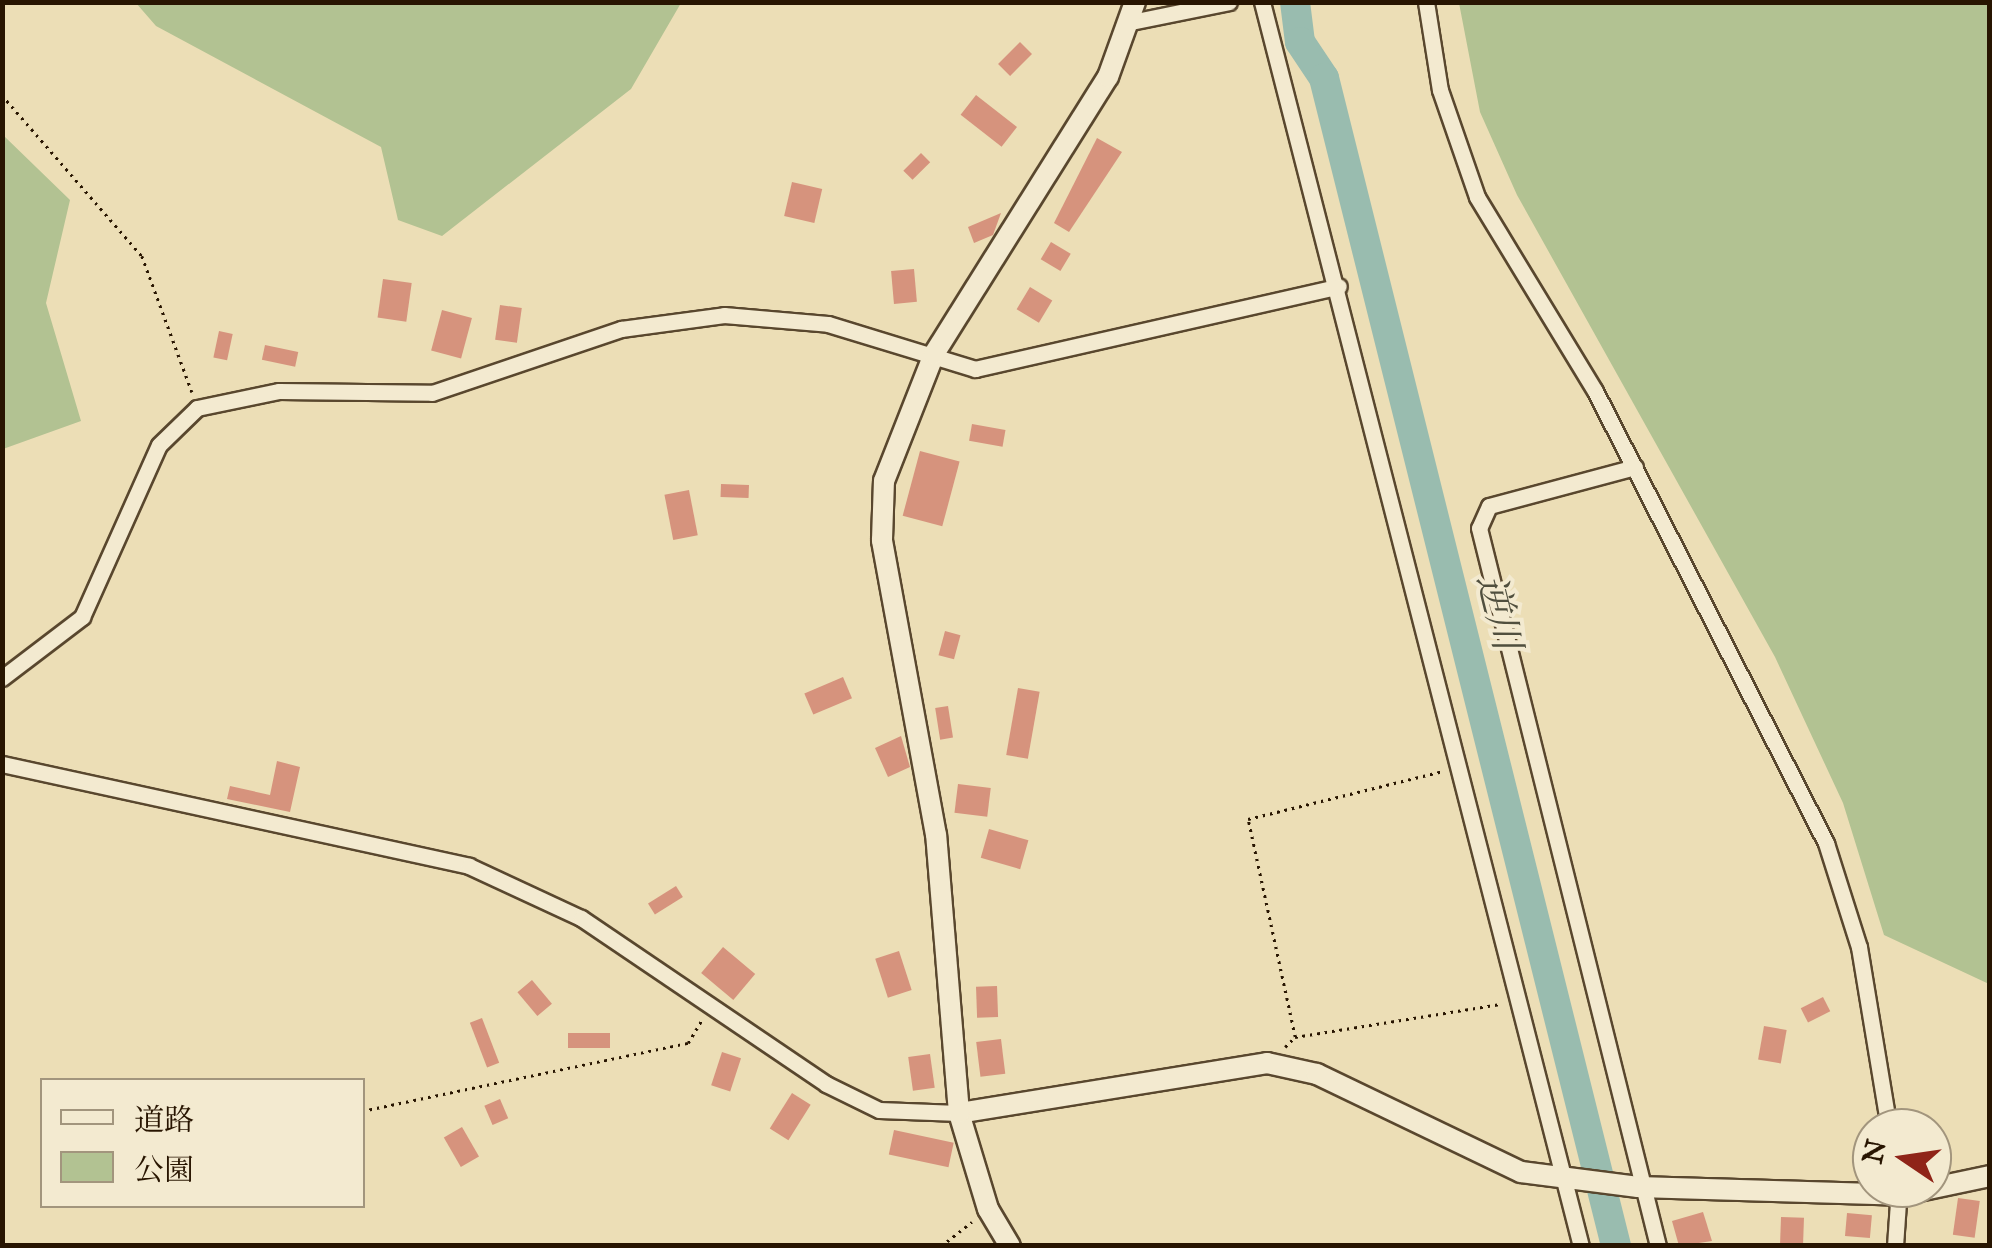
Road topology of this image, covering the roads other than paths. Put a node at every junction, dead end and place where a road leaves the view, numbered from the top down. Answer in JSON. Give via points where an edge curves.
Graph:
{"nodes":[{"id":1,"x":1229,"y":2,"type":"edge"},
{"id":2,"x":1262,"y":2,"type":"edge"},
{"id":3,"x":1426,"y":2,"type":"edge"},
{"id":4,"x":1133,"y":12,"type":"edge"},
{"id":5,"x":1338,"y":286,"type":"junction"},
{"id":6,"x":934,"y":354,"type":"junction"},
{"id":7,"x":1635,"y":467,"type":"junction"},
{"id":8,"x":2,"y":678,"type":"edge"},
{"id":9,"x":2,"y":764,"type":"edge"},
{"id":10,"x":1886,"y":1108,"type":"edge"},
{"id":11,"x":958,"y":1114,"type":"junction"},
{"id":12,"x":1990,"y":1176,"type":"edge"},
{"id":13,"x":1561,"y":1179,"type":"junction"},
{"id":14,"x":1952,"y":1183,"type":"edge"},
{"id":15,"x":1638,"y":1187,"type":"junction"},
{"id":16,"x":1852,"y":1191,"type":"edge"},
{"id":17,"x":1898,"y":1208,"type":"edge"},
{"id":18,"x":1010,"y":1246,"type":"edge"},
{"id":19,"x":1582,"y":1246,"type":"edge"},
{"id":20,"x":1658,"y":1246,"type":"edge"},
{"id":21,"x":1895,"y":1246,"type":"edge"}],
"edges":[{"from":1,"to":4,"type":"street"},
{"from":2,"to":5,"type":"street"},
{"from":3,"to":7,"type":"street","via":[[1460,162]]},
{"from":4,"to":6,"type":"street","via":[[1108,77]]},
{"from":5,"to":6,"type":"street","via":[[975,368]]},
{"from":5,"to":13,"type":"street","via":[[1522,1001]]},
{"from":6,"to":8,"type":"street","via":[[794,318],[689,317],[621,329],[432,393],[279,391],[197,408],[159,445],[82,617]]},
{"from":6,"to":11,"type":"street","via":[[896,432],[882,540],[936,835]]},
{"from":7,"to":10,"type":"street","via":[[1826,843],[1859,947]]},
{"from":7,"to":15,"type":"street","via":[[1489,506],[1479,528],[1640,1165]]},
{"from":9,"to":11,"type":"street","via":[[469,866],[581,918],[708,1007],[879,1110]]},
{"from":11,"to":13,"type":"street","via":[[1267,1064],[1317,1074],[1521,1172]]},
{"from":11,"to":18,"type":"street","via":[[988,1209]]},
{"from":12,"to":14,"type":"street"},
{"from":13,"to":15,"type":"street"},
{"from":13,"to":19,"type":"street"},
{"from":15,"to":16,"type":"street"},
{"from":15,"to":20,"type":"street"},
{"from":17,"to":21,"type":"street"}]}
